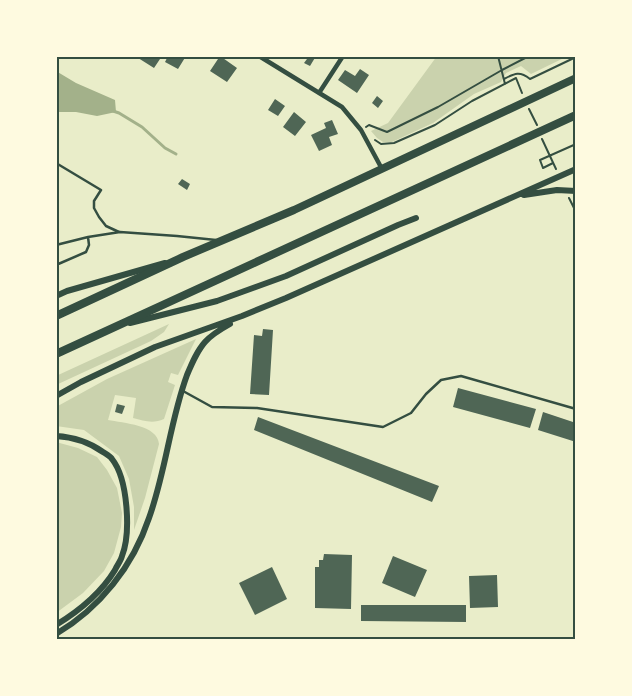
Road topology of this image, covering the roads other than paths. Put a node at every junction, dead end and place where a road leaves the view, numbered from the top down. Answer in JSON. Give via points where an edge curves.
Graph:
{"nodes":[{"id":1,"x":259,"y":56,"type":"edge"},
{"id":2,"x":343,"y":56,"type":"edge"},
{"id":3,"x":576,"y":78,"type":"edge"},
{"id":4,"x":319,"y":93,"type":"junction"},
{"id":5,"x":576,"y":115,"type":"edge"},
{"id":6,"x":56,"y":163,"type":"edge"},
{"id":7,"x":382,"y":169,"type":"junction"},
{"id":8,"x":576,"y":169,"type":"edge"},
{"id":9,"x":576,"y":191,"type":"edge"},
{"id":10,"x":513,"y":197,"type":"junction"},
{"id":11,"x":416,"y":218,"type":"dead end"},
{"id":12,"x":120,"y":232,"type":"junction"},
{"id":13,"x":88,"y":236,"type":"junction"},
{"id":14,"x":221,"y":241,"type":"junction"},
{"id":15,"x":56,"y":245,"type":"edge"},
{"id":16,"x":183,"y":257,"type":"junction"},
{"id":17,"x":56,"y":265,"type":"edge"},
{"id":18,"x":56,"y":296,"type":"edge"},
{"id":19,"x":56,"y":316,"type":"edge"},
{"id":20,"x":242,"y":316,"type":"junction"},
{"id":21,"x":117,"y":326,"type":"junction"},
{"id":22,"x":56,"y":354,"type":"edge"},
{"id":23,"x":182,"y":391,"type":"junction"},
{"id":24,"x":56,"y":396,"type":"edge"},
{"id":25,"x":576,"y":410,"type":"edge"},
{"id":26,"x":56,"y":436,"type":"edge"},
{"id":27,"x":56,"y":624,"type":"edge"},
{"id":28,"x":56,"y":634,"type":"edge"}],
"edges":[{"from":1,"to":4,"type":"street"},
{"from":2,"to":4,"type":"street"},
{"from":3,"to":7,"type":"highway"},
{"from":4,"to":7,"type":"street","via":[[342,107],[361,130]]},
{"from":5,"to":21,"type":"highway"},
{"from":6,"to":12,"type":"lane","via":[[101,190],[94,200],[94,208],[106,226]]},
{"from":7,"to":14,"type":"highway"},
{"from":8,"to":10,"type":"main road"},
{"from":9,"to":10,"type":"main road","via":[[557,190]]},
{"from":10,"to":20,"type":"main road"},
{"from":11,"to":21,"type":"main road","via":[[235,295]]},
{"from":12,"to":13,"type":"lane"},
{"from":12,"to":14,"type":"lane"},
{"from":13,"to":15,"type":"lane"},
{"from":13,"to":17,"type":"lane","via":[[86,252]]},
{"from":14,"to":16,"type":"highway"},
{"from":16,"to":18,"type":"main road"},
{"from":16,"to":19,"type":"highway"},
{"from":20,"to":23,"type":"main road","via":[[205,341],[194,358]]},
{"from":20,"to":24,"type":"main road","via":[[155,347]]},
{"from":21,"to":22,"type":"highway"},
{"from":23,"to":25,"type":"lane","via":[[212,407],[257,408],[383,427],[411,412],[441,380],[461,376]]},
{"from":23,"to":28,"type":"main road","via":[[156,495],[138,544],[103,596]]},
{"from":26,"to":27,"type":"main road","via":[[67,436],[92,445],[112,458],[121,478],[127,507],[127,536],[122,557],[101,590]]}]}
